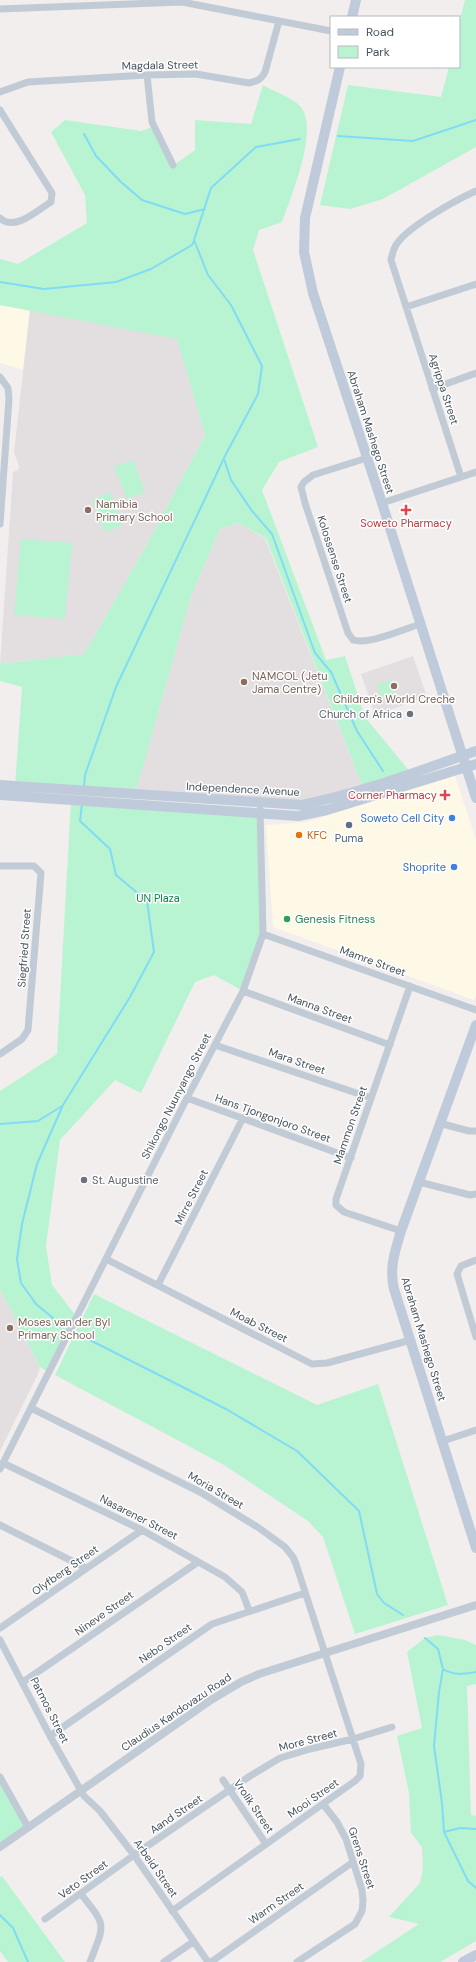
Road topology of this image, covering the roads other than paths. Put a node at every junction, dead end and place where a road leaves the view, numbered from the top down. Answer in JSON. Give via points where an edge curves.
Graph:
{"nodes":[{"id":1,"x":356,"y":0,"type":"edge"},
{"id":2,"x":182,"y":1,"type":"edge"},
{"id":3,"x":39,"y":4,"type":"edge"},
{"id":4,"x":0,"y":9,"type":"edge"},
{"id":5,"x":352,"y":16,"type":"edge"},
{"id":6,"x":279,"y":21,"type":"junction"},
{"id":7,"x":330,"y":31,"type":"edge"},
{"id":8,"x":340,"y":68,"type":"edge"},
{"id":9,"x":148,"y":75,"type":"junction"},
{"id":10,"x":0,"y":92,"type":"edge"},
{"id":11,"x":0,"y":110,"type":"edge"},
{"id":12,"x":173,"y":165,"type":"dead end"},
{"id":13,"x":476,"y":192,"type":"edge"},
{"id":14,"x":0,"y":218,"type":"edge"},
{"id":15,"x":476,"y":284,"type":"edge"},
{"id":16,"x":406,"y":307,"type":"junction"},
{"id":17,"x":476,"y":373,"type":"edge"},
{"id":18,"x":1,"y":378,"type":"edge"},
{"id":19,"x":432,"y":389,"type":"junction"},
{"id":20,"x":367,"y":458,"type":"junction"},
{"id":21,"x":476,"y":472,"type":"edge"},
{"id":22,"x":461,"y":477,"type":"junction"},
{"id":23,"x":382,"y":503,"type":"junction"},
{"id":24,"x":0,"y":524,"type":"edge"},
{"id":25,"x":421,"y":624,"type":"junction"},
{"id":26,"x":476,"y":751,"type":"edge"},
{"id":27,"x":462,"y":756,"type":"junction"},
{"id":28,"x":476,"y":764,"type":"edge"},
{"id":29,"x":466,"y":767,"type":"junction"},
{"id":30,"x":0,"y":785,"type":"edge"},
{"id":31,"x":0,"y":795,"type":"edge"},
{"id":32,"x":476,"y":798,"type":"edge"},
{"id":33,"x":260,"y":803,"type":"junction"},
{"id":34,"x":260,"y":814,"type":"junction"},
{"id":35,"x":0,"y":866,"type":"edge"},
{"id":36,"x":263,"y":934,"type":"junction"},
{"id":37,"x":410,"y":986,"type":"junction"},
{"id":38,"x":244,"y":991,"type":"junction"},
{"id":39,"x":476,"y":1010,"type":"edge"},
{"id":40,"x":476,"y":1025,"type":"edge"},
{"id":41,"x":215,"y":1045,"type":"junction"},
{"id":42,"x":390,"y":1045,"type":"junction"},
{"id":43,"x":0,"y":1054,"type":"edge"},
{"id":44,"x":187,"y":1098,"type":"junction"},
{"id":45,"x":371,"y":1098,"type":"junction"},
{"id":46,"x":243,"y":1118,"type":"junction"},
{"id":47,"x":440,"y":1123,"type":"junction"},
{"id":48,"x":476,"y":1131,"type":"edge"},
{"id":49,"x":351,"y":1158,"type":"junction"},
{"id":50,"x":419,"y":1182,"type":"junction"},
{"id":51,"x":476,"y":1194,"type":"edge"},
{"id":52,"x":401,"y":1231,"type":"junction"},
{"id":53,"x":106,"y":1259,"type":"junction"},
{"id":54,"x":476,"y":1260,"type":"edge"},
{"id":55,"x":158,"y":1285,"type":"junction"},
{"id":56,"x":476,"y":1336,"type":"edge"},
{"id":57,"x":411,"y":1340,"type":"junction"},
{"id":58,"x":30,"y":1408,"type":"junction"},
{"id":59,"x":476,"y":1430,"type":"edge"},
{"id":60,"x":443,"y":1441,"type":"junction"},
{"id":61,"x":2,"y":1466,"type":"edge"},
{"id":62,"x":0,"y":1525,"type":"edge"},
{"id":63,"x":142,"y":1530,"type":"junction"},
{"id":64,"x":474,"y":1538,"type":"edge"},
{"id":65,"x":476,"y":1548,"type":"edge"},
{"id":66,"x":198,"y":1562,"type":"junction"},
{"id":67,"x":86,"y":1568,"type":"junction"},
{"id":68,"x":305,"y":1593,"type":"junction"},
{"id":69,"x":476,"y":1605,"type":"edge"},
{"id":70,"x":249,"y":1610,"type":"junction"},
{"id":71,"x":0,"y":1628,"type":"edge"},
{"id":72,"x":0,"y":1640,"type":"edge"},
{"id":73,"x":324,"y":1653,"type":"junction"},
{"id":74,"x":23,"y":1682,"type":"junction"},
{"id":75,"x":392,"y":1727,"type":"dead end"},
{"id":76,"x":50,"y":1736,"type":"junction"},
{"id":77,"x":353,"y":1739,"type":"junction"},
{"id":78,"x":0,"y":1777,"type":"edge"},
{"id":79,"x":223,"y":1780,"type":"dead end"},
{"id":80,"x":230,"y":1790,"type":"junction"},
{"id":81,"x":81,"y":1791,"type":"junction"},
{"id":82,"x":324,"y":1804,"type":"junction"},
{"id":83,"x":28,"y":1828,"type":"junction"},
{"id":84,"x":266,"y":1844,"type":"junction"},
{"id":85,"x":0,"y":1847,"type":"edge"},
{"id":86,"x":134,"y":1855,"type":"junction"},
{"id":87,"x":353,"y":1862,"type":"junction"},
{"id":88,"x":81,"y":1894,"type":"junction"},
{"id":89,"x":172,"y":1911,"type":"junction"},
{"id":90,"x":45,"y":1920,"type":"dead end"},
{"id":91,"x":193,"y":1942,"type":"junction"},
{"id":92,"x":476,"y":1955,"type":"edge"},
{"id":93,"x":90,"y":1962,"type":"edge"},
{"id":94,"x":164,"y":1962,"type":"edge"},
{"id":95,"x":210,"y":1962,"type":"edge"},
{"id":96,"x":296,"y":1962,"type":"edge"},
{"id":97,"x":463,"y":1962,"type":"edge"}],
"edges":[{"from":1,"to":5,"type":"main road"},
{"from":2,"to":3,"type":"street"},
{"from":2,"to":6,"type":"street"},
{"from":3,"to":4,"type":"street"},
{"from":6,"to":7,"type":"street"},
{"from":6,"to":9,"type":"street","name":"Magdala Street","via":[[265,72],[256,82],[196,74]]},
{"from":8,"to":20,"type":"main road","name":"Abraham Mashego Street","via":[[307,208],[304,252],[313,293]]},
{"from":9,"to":10,"type":"street","name":"Magdala Street","via":[[28,82]]},
{"from":9,"to":12,"type":"street","via":[[152,122]]},
{"from":11,"to":14,"type":"street","via":[[52,193],[51,202],[19,221],[11,224]]},
{"from":13,"to":16,"type":"street","name":"Agrippa Street","via":[[438,211],[400,239],[396,245],[391,260]]},
{"from":15,"to":16,"type":"street"},
{"from":16,"to":19,"type":"street","name":"Agrippa Street"},
{"from":17,"to":19,"type":"street"},
{"from":18,"to":24,"type":"street","via":[[8,388],[9,399]]},
{"from":19,"to":22,"type":"street","name":"Agrippa Street"},
{"from":20,"to":23,"type":"main road","name":"Abraham Mashego Street"},
{"from":20,"to":25,"type":"street","name":"Kolossense Street","via":[[308,477],[301,487],[305,503],[348,633],[353,640],[370,640]]},
{"from":21,"to":22,"type":"street"},
{"from":22,"to":23,"type":"street"},
{"from":23,"to":25,"type":"main road","name":"Abraham Mashego Street"},
{"from":25,"to":27,"type":"main road","name":"Abraham Mashego Street"},
{"from":26,"to":27,"type":"main road","name":"Independence Avenue"},
{"from":27,"to":29,"type":"main road","name":"Abraham Mashego Street"},
{"from":27,"to":33,"type":"main road","name":"Independence Avenue","via":[[302,805]]},
{"from":28,"to":29,"type":"main road","name":"Independence Avenue"},
{"from":29,"to":32,"type":"main road","name":"Abraham Mashego Street"},
{"from":29,"to":34,"type":"main road","name":"Independence Avenue","via":[[306,815]]},
{"from":30,"to":33,"type":"main road","name":"Independence Avenue"},
{"from":31,"to":34,"type":"main road","name":"Independence Avenue"},
{"from":33,"to":34,"type":"street","name":"Shikongo Nuunyango Street"},
{"from":34,"to":36,"type":"street","name":"Shikongo Nuunyango Street"},
{"from":35,"to":43,"type":"street","name":"Siegfried Street","via":[[34,866],[41,873],[28,1030],[22,1039]]},
{"from":36,"to":37,"type":"street","name":"Mamre Street"},
{"from":36,"to":38,"type":"street","name":"Shikongo Nuunyango Street"},
{"from":37,"to":39,"type":"street","name":"Mamre Street"},
{"from":37,"to":42,"type":"street","name":"Mammon Street"},
{"from":38,"to":41,"type":"street","name":"Shikongo Nuunyango Street"},
{"from":38,"to":42,"type":"street","name":"Manna Street"},
{"from":40,"to":47,"type":"main road","name":"Abraham Mashego Street"},
{"from":41,"to":44,"type":"street","name":"Shikongo Nuunyango Street"},
{"from":41,"to":45,"type":"street","name":"Mara Street"},
{"from":42,"to":45,"type":"street","name":"Mammon Street"},
{"from":44,"to":46,"type":"street","name":"Hans Tjongonjoro Street"},
{"from":44,"to":53,"type":"street","name":"Shikongo Nuunyango Street"},
{"from":45,"to":49,"type":"street","name":"Mammon Street"},
{"from":46,"to":49,"type":"street","name":"Hans Tjongonjoro Street"},
{"from":46,"to":55,"type":"street","name":"Mirre Street"},
{"from":47,"to":48,"type":"street"},
{"from":47,"to":50,"type":"main road","name":"Abraham Mashego Street"},
{"from":49,"to":52,"type":"street","name":"Mammon Street","via":[[337,1195],[336,1205],[340,1209]]},
{"from":50,"to":51,"type":"street","via":[[470,1195]]},
{"from":50,"to":52,"type":"main road","name":"Abraham Mashego Street"},
{"from":52,"to":57,"type":"main road","name":"Abraham Mashego Street","via":[[392,1261],[392,1276]]},
{"from":53,"to":55,"type":"street","name":"Moab Street"},
{"from":53,"to":58,"type":"street","name":"Shikongo Nuunyango Street"},
{"from":54,"to":56,"type":"street","via":[[461,1266],[457,1274]]},
{"from":55,"to":57,"type":"street","name":"Moab Street","via":[[312,1364],[327,1363]]},
{"from":57,"to":60,"type":"main road","name":"Abraham Mashego Street"},
{"from":58,"to":61,"type":"street","name":"Shikongo Nuunyango Street"},
{"from":58,"to":68,"type":"street","name":"Moria Street","via":[[200,1492],[259,1528],[290,1552]]},
{"from":59,"to":60,"type":"street"},
{"from":60,"to":64,"type":"main road","name":"Abraham Mashego Street"},
{"from":61,"to":63,"type":"street","name":"Nasarener Street"},
{"from":62,"to":67,"type":"street"},
{"from":63,"to":66,"type":"street","name":"Nasarener Street"},
{"from":63,"to":67,"type":"street","name":"Olyfberg Street"},
{"from":64,"to":65,"type":"main road","name":"Abraham Mashego Street"},
{"from":66,"to":70,"type":"street","name":"Nasarener Street","via":[[237,1587],[242,1592]]},
{"from":66,"to":74,"type":"street","name":"Nineve Street"},
{"from":67,"to":71,"type":"street","name":"Olyfberg Street"},
{"from":68,"to":70,"type":"street","name":"Nebo Street"},
{"from":68,"to":73,"type":"street","name":"Moria Street"},
{"from":69,"to":73,"type":"street","name":"Claudius Kandovazu Road"},
{"from":70,"to":76,"type":"street","name":"Nebo Street","via":[[212,1624]]},
{"from":72,"to":74,"type":"street","name":"Patmos Street"},
{"from":73,"to":77,"type":"street","name":"Mooi Street"},
{"from":73,"to":81,"type":"street","name":"Claudius Kandovazu Road","via":[[241,1682],[199,1708]]},
{"from":74,"to":76,"type":"street","name":"Patmos Street"},
{"from":75,"to":77,"type":"street","name":"More Street"},
{"from":76,"to":81,"type":"street","name":"Patmos Street"},
{"from":77,"to":80,"type":"street","name":"More Street","via":[[280,1758]]},
{"from":77,"to":82,"type":"street","name":"Mooi Street","via":[[361,1764],[360,1776]]},
{"from":78,"to":83,"type":"street"},
{"from":79,"to":80,"type":"street","name":"Vrolik Street"},
{"from":80,"to":84,"type":"street","name":"Vrolik Street"},
{"from":80,"to":86,"type":"street","name":"Aand Street"},
{"from":81,"to":83,"type":"street","name":"Claudius Kandovazu Road"},
{"from":81,"to":86,"type":"street","name":"Arbeid Street"},
{"from":82,"to":84,"type":"street","name":"Mooi Street"},
{"from":82,"to":87,"type":"street","name":"Grens Street","via":[[342,1830]]},
{"from":83,"to":85,"type":"street","name":"Claudius Kandovazu Road"},
{"from":84,"to":89,"type":"street","name":"Mooi Street"},
{"from":86,"to":88,"type":"street","name":"Veto Street"},
{"from":86,"to":89,"type":"street","name":"Arbeid Street"},
{"from":87,"to":95,"type":"street","name":"Warm Street"},
{"from":87,"to":96,"type":"street","name":"Grens Street","via":[[363,1901],[359,1918],[355,1924]]},
{"from":88,"to":90,"type":"street","name":"Veto Street"},
{"from":88,"to":93,"type":"street","via":[[100,1919],[102,1926]]},
{"from":89,"to":91,"type":"street","name":"Arbeid Street"},
{"from":91,"to":94,"type":"street"},
{"from":91,"to":95,"type":"street","name":"Arbeid Street"},
{"from":92,"to":97,"type":"main road"}]}
